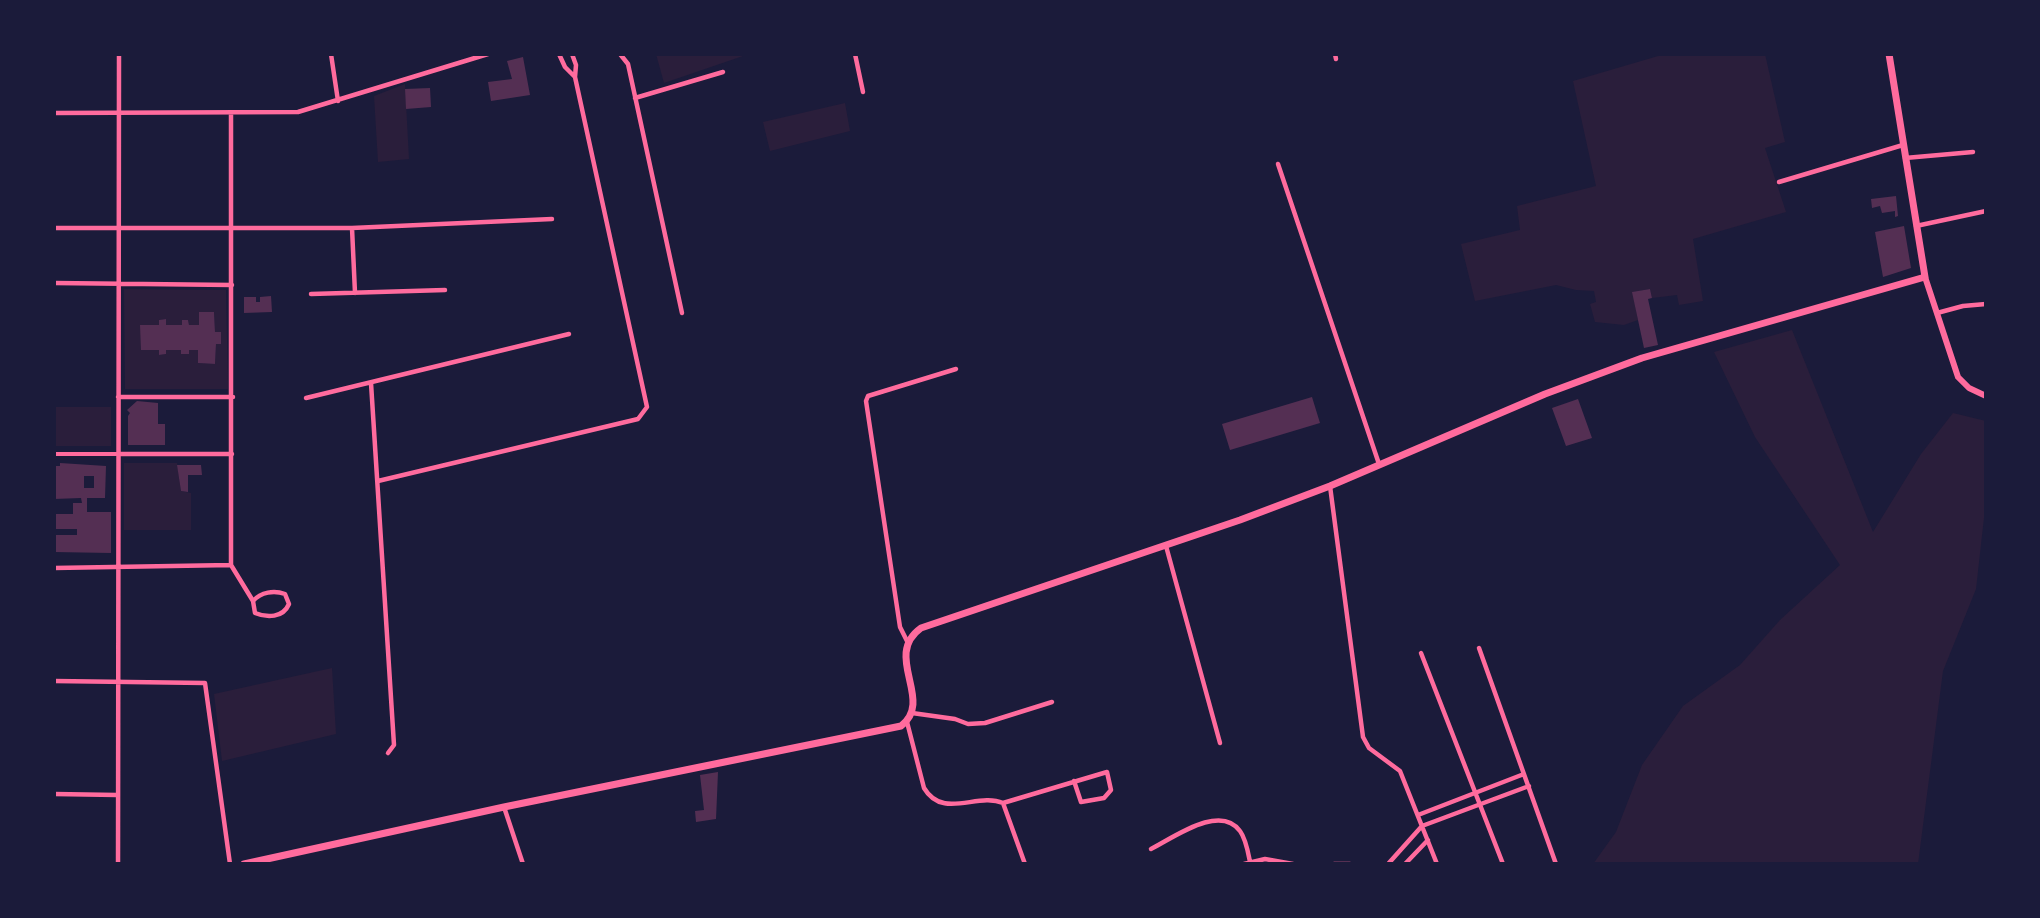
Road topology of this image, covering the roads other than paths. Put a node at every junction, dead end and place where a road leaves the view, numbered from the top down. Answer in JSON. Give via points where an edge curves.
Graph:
{"nodes":[{"id":1,"x":119,"y":54,"type":"edge"},
{"id":2,"x":331,"y":54,"type":"edge"},
{"id":3,"x":488,"y":54,"type":"edge"},
{"id":4,"x":559,"y":54,"type":"edge"},
{"id":5,"x":572,"y":54,"type":"edge"},
{"id":6,"x":620,"y":54,"type":"edge"},
{"id":7,"x":855,"y":54,"type":"edge"},
{"id":8,"x":1889,"y":54,"type":"edge"},
{"id":9,"x":723,"y":72,"type":"dead end"},
{"id":10,"x":575,"y":77,"type":"junction"},
{"id":11,"x":863,"y":92,"type":"dead end"},
{"id":12,"x":635,"y":98,"type":"junction"},
{"id":13,"x":338,"y":101,"type":"junction"},
{"id":14,"x":118,"y":112,"type":"junction"},
{"id":15,"x":54,"y":113,"type":"edge"},
{"id":16,"x":231,"y":113,"type":"junction"},
{"id":17,"x":1903,"y":145,"type":"junction"},
{"id":18,"x":1973,"y":152,"type":"dead end"},
{"id":19,"x":1905,"y":158,"type":"junction"},
{"id":20,"x":1278,"y":164,"type":"dead end"},
{"id":21,"x":1779,"y":182,"type":"dead end"},
{"id":22,"x":1986,"y":211,"type":"edge"},
{"id":23,"x":552,"y":219,"type":"dead end"},
{"id":24,"x":1916,"y":226,"type":"junction"},
{"id":25,"x":54,"y":228,"type":"edge"},
{"id":26,"x":117,"y":228,"type":"junction"},
{"id":27,"x":232,"y":228,"type":"junction"},
{"id":28,"x":352,"y":228,"type":"junction"},
{"id":29,"x":1925,"y":277,"type":"junction"},
{"id":30,"x":54,"y":284,"type":"edge"},
{"id":31,"x":118,"y":284,"type":"junction"},
{"id":32,"x":232,"y":285,"type":"junction"},
{"id":33,"x":445,"y":290,"type":"dead end"},
{"id":34,"x":355,"y":293,"type":"junction"},
{"id":35,"x":311,"y":294,"type":"dead end"},
{"id":36,"x":1986,"y":304,"type":"edge"},
{"id":37,"x":682,"y":313,"type":"dead end"},
{"id":38,"x":1937,"y":313,"type":"junction"},
{"id":39,"x":569,"y":334,"type":"dead end"},
{"id":40,"x":956,"y":369,"type":"dead end"},
{"id":41,"x":371,"y":383,"type":"junction"},
{"id":42,"x":1986,"y":396,"type":"edge"},
{"id":43,"x":118,"y":397,"type":"junction"},
{"id":44,"x":232,"y":397,"type":"junction"},
{"id":45,"x":306,"y":398,"type":"dead end"},
{"id":46,"x":54,"y":454,"type":"edge"},
{"id":47,"x":118,"y":454,"type":"junction"},
{"id":48,"x":232,"y":454,"type":"junction"},
{"id":49,"x":1379,"y":464,"type":"junction"},
{"id":50,"x":378,"y":481,"type":"junction"},
{"id":51,"x":1330,"y":486,"type":"junction"},
{"id":52,"x":1166,"y":546,"type":"junction"},
{"id":53,"x":231,"y":565,"type":"junction"},
{"id":54,"x":54,"y":568,"type":"edge"},
{"id":55,"x":118,"y":568,"type":"junction"},
{"id":56,"x":253,"y":602,"type":"junction"},
{"id":57,"x":908,"y":641,"type":"junction"},
{"id":58,"x":1479,"y":648,"type":"dead end"},
{"id":59,"x":1421,"y":653,"type":"dead end"},
{"id":60,"x":54,"y":681,"type":"edge"},
{"id":61,"x":118,"y":682,"type":"junction"},
{"id":62,"x":1052,"y":702,"type":"dead end"},
{"id":63,"x":912,"y":713,"type":"junction"},
{"id":64,"x":907,"y":722,"type":"junction"},
{"id":65,"x":1220,"y":743,"type":"dead end"},
{"id":66,"x":388,"y":753,"type":"dead end"},
{"id":67,"x":1524,"y":774,"type":"junction"},
{"id":68,"x":1074,"y":782,"type":"junction"},
{"id":69,"x":1529,"y":786,"type":"junction"},
{"id":70,"x":1476,"y":792,"type":"junction"},
{"id":71,"x":54,"y":795,"type":"edge"},
{"id":72,"x":117,"y":795,"type":"junction"},
{"id":73,"x":1003,"y":803,"type":"junction"},
{"id":74,"x":1480,"y":804,"type":"junction"},
{"id":75,"x":504,"y":807,"type":"junction"},
{"id":76,"x":1418,"y":815,"type":"junction"},
{"id":77,"x":1422,"y":826,"type":"junction"},
{"id":78,"x":1428,"y":840,"type":"junction"},
{"id":79,"x":1151,"y":849,"type":"dead end"},
{"id":80,"x":277,"y":861,"type":"edge"},
{"id":81,"x":1250,"y":862,"type":"junction"},
{"id":82,"x":117,"y":864,"type":"edge"},
{"id":83,"x":230,"y":864,"type":"edge"},
{"id":84,"x":244,"y":864,"type":"edge"},
{"id":85,"x":524,"y":864,"type":"edge"},
{"id":86,"x":1025,"y":864,"type":"edge"},
{"id":87,"x":1244,"y":864,"type":"edge"},
{"id":88,"x":1293,"y":864,"type":"edge"},
{"id":89,"x":1334,"y":864,"type":"edge"},
{"id":90,"x":1350,"y":864,"type":"edge"},
{"id":91,"x":1388,"y":864,"type":"edge"},
{"id":92,"x":1405,"y":864,"type":"edge"},
{"id":93,"x":1437,"y":864,"type":"edge"},
{"id":94,"x":1503,"y":864,"type":"edge"},
{"id":95,"x":1556,"y":864,"type":"edge"}],
"edges":[{"from":1,"to":14,"type":"street"},
{"from":2,"to":13,"type":"street"},
{"from":3,"to":13,"type":"street"},
{"from":4,"to":10,"type":"street"},
{"from":5,"to":10,"type":"street"},
{"from":6,"to":12,"type":"street","via":[[628,64]]},
{"from":7,"to":11,"type":"street"},
{"from":8,"to":17,"type":"main road"},
{"from":9,"to":12,"type":"street"},
{"from":10,"to":50,"type":"street","via":[[647,401],[644,415]]},
{"from":12,"to":37,"type":"street"},
{"from":13,"to":16,"type":"street","via":[[298,112]]},
{"from":14,"to":15,"type":"street"},
{"from":14,"to":16,"type":"street"},
{"from":14,"to":26,"type":"street"},
{"from":16,"to":27,"type":"street"},
{"from":17,"to":19,"type":"main road"},
{"from":17,"to":21,"type":"street"},
{"from":18,"to":19,"type":"street"},
{"from":19,"to":24,"type":"main road"},
{"from":20,"to":49,"type":"street"},
{"from":22,"to":24,"type":"street"},
{"from":23,"to":28,"type":"street"},
{"from":24,"to":29,"type":"main road"},
{"from":25,"to":26,"type":"street"},
{"from":26,"to":27,"type":"street"},
{"from":26,"to":31,"type":"street"},
{"from":27,"to":28,"type":"street"},
{"from":27,"to":32,"type":"street"},
{"from":28,"to":34,"type":"street"},
{"from":29,"to":38,"type":"street"},
{"from":29,"to":49,"type":"main road","via":[[1642,358]]},
{"from":30,"to":31,"type":"street"},
{"from":31,"to":32,"type":"street"},
{"from":31,"to":43,"type":"street"},
{"from":32,"to":44,"type":"street"},
{"from":33,"to":34,"type":"street"},
{"from":34,"to":35,"type":"street"},
{"from":36,"to":38,"type":"street"},
{"from":38,"to":42,"type":"street","via":[[1958,377]]},
{"from":39,"to":41,"type":"street"},
{"from":40,"to":57,"type":"street","via":[[868,396],[866,400],[900,627]]},
{"from":41,"to":45,"type":"street"},
{"from":41,"to":50,"type":"street"},
{"from":43,"to":44,"type":"street"},
{"from":43,"to":47,"type":"street"},
{"from":44,"to":48,"type":"street"},
{"from":46,"to":47,"type":"street"},
{"from":47,"to":48,"type":"street"},
{"from":47,"to":55,"type":"street"},
{"from":48,"to":53,"type":"street"},
{"from":49,"to":51,"type":"main road"},
{"from":50,"to":66,"type":"street","via":[[394,745]]},
{"from":51,"to":52,"type":"main road"},
{"from":51,"to":76,"type":"street","via":[[1363,737],[1369,748],[1400,771]]},
{"from":52,"to":57,"type":"main road","via":[[933,624],[912,634]]},
{"from":52,"to":65,"type":"street"},
{"from":53,"to":55,"type":"street"},
{"from":53,"to":56,"type":"street"},
{"from":54,"to":55,"type":"street"},
{"from":55,"to":61,"type":"street"},
{"from":56,"to":56,"type":"street","via":[[255,613],[261,616],[282,613],[289,604],[285,594],[279,592],[264,593]]},
{"from":57,"to":63,"type":"main road","via":[[905,650]]},
{"from":58,"to":67,"type":"street"},
{"from":59,"to":70,"type":"street"},
{"from":60,"to":61,"type":"street"},
{"from":61,"to":72,"type":"street"},
{"from":61,"to":83,"type":"street","via":[[205,683]]},
{"from":62,"to":63,"type":"street","via":[[986,723],[968,724]]},
{"from":63,"to":64,"type":"main road"},
{"from":64,"to":73,"type":"street","via":[[929,797],[946,804]]},
{"from":64,"to":75,"type":"main road","via":[[888,731]]},
{"from":67,"to":69,"type":"street"},
{"from":67,"to":70,"type":"street"},
{"from":68,"to":68,"type":"street","via":[[1107,772],[1111,790],[1104,798],[1081,802]]},
{"from":68,"to":73,"type":"street"},
{"from":69,"to":74,"type":"street"},
{"from":69,"to":95,"type":"street"},
{"from":70,"to":74,"type":"street"},
{"from":70,"to":76,"type":"street"},
{"from":71,"to":72,"type":"street"},
{"from":72,"to":82,"type":"street"},
{"from":73,"to":86,"type":"street"},
{"from":74,"to":77,"type":"street"},
{"from":74,"to":94,"type":"street"},
{"from":75,"to":80,"type":"main road"},
{"from":75,"to":85,"type":"street"},
{"from":76,"to":77,"type":"street"},
{"from":77,"to":78,"type":"street"},
{"from":77,"to":91,"type":"street"},
{"from":78,"to":92,"type":"street"},
{"from":78,"to":93,"type":"street"},
{"from":79,"to":81,"type":"street","via":[[1203,823],[1223,820],[1240,831]]},
{"from":80,"to":84,"type":"main road"},
{"from":81,"to":87,"type":"street"},
{"from":81,"to":88,"type":"street"},
{"from":89,"to":90,"type":"street"}]}
